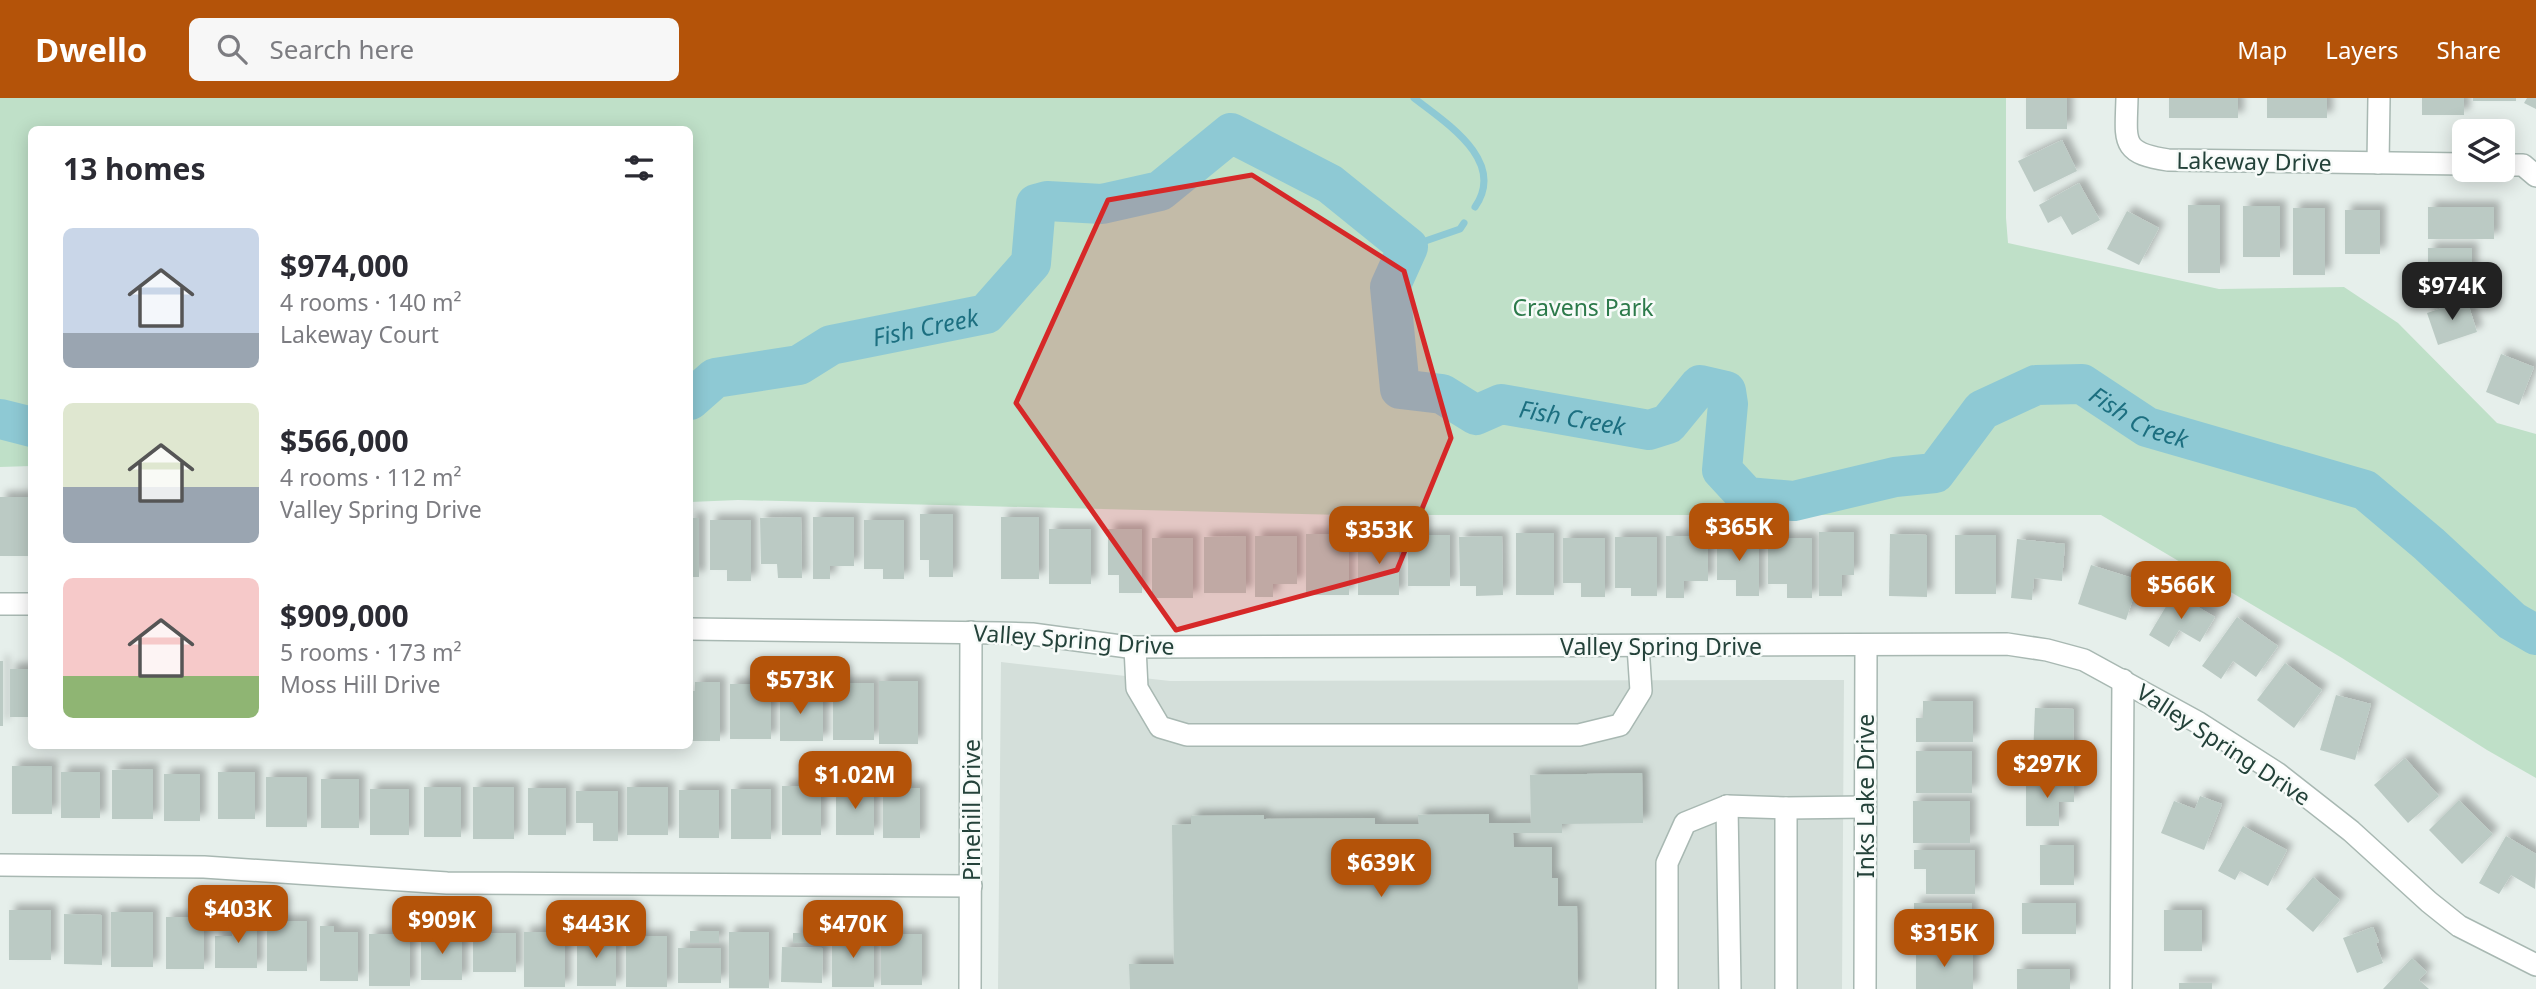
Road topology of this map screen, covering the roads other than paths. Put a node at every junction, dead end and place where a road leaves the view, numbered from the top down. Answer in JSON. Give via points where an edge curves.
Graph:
{"nodes":[{"id":1,"x":2127,"y":98,"type":"edge"},
{"id":2,"x":2379,"y":98,"type":"edge"},
{"id":3,"x":2378,"y":163,"type":"junction"},
{"id":4,"x":2452,"y":164,"type":"edge"},
{"id":5,"x":2515,"y":165,"type":"edge"},
{"id":6,"x":2536,"y":176,"type":"edge"},
{"id":7,"x":0,"y":604,"type":"edge"},
{"id":8,"x":28,"y":604,"type":"edge"},
{"id":9,"x":693,"y":629,"type":"edge"},
{"id":10,"x":971,"y":632,"type":"junction"},
{"id":11,"x":1638,"y":646,"type":"junction"},
{"id":12,"x":1866,"y":646,"type":"junction"},
{"id":13,"x":1135,"y":647,"type":"junction"},
{"id":14,"x":2123,"y":680,"type":"junction"},
{"id":15,"x":1727,"y":806,"type":"junction"},
{"id":16,"x":1865,"y":807,"type":"junction"},
{"id":17,"x":1786,"y":808,"type":"junction"},
{"id":18,"x":0,"y":865,"type":"edge"},
{"id":19,"x":971,"y":886,"type":"junction"},
{"id":20,"x":2536,"y":965,"type":"edge"},
{"id":21,"x":970,"y":989,"type":"edge"},
{"id":22,"x":1667,"y":989,"type":"edge"},
{"id":23,"x":1730,"y":989,"type":"edge"},
{"id":24,"x":1786,"y":989,"type":"edge"},
{"id":25,"x":1865,"y":989,"type":"edge"},
{"id":26,"x":2121,"y":989,"type":"edge"}],
"edges":[{"from":1,"to":3,"type":"street","name":"Lakeway Drive","via":[[2126,135],[2132,149],[2144,156]]},
{"from":2,"to":3,"type":"street"},
{"from":3,"to":4,"type":"street","name":"Lakeway Drive"},
{"from":5,"to":6,"type":"street","via":[[2523,165]]},
{"from":7,"to":8,"type":"street"},
{"from":9,"to":10,"type":"street","name":"Valley Spring Drive"},
{"from":10,"to":13,"type":"street","name":"Valley Spring Drive","via":[[1032,634]]},
{"from":10,"to":19,"type":"street","name":"Pinehill Drive"},
{"from":11,"to":12,"type":"street","name":"Valley Spring Drive"},
{"from":11,"to":13,"type":"street","name":"Valley Spring Drive"},
{"from":11,"to":13,"type":"street","via":[[1640,691],[1620,725],[1579,735],[1187,735],[1160,727],[1137,688]]},
{"from":12,"to":14,"type":"street","name":"Valley Spring Drive","via":[[2020,646],[2084,660]]},
{"from":12,"to":16,"type":"street","name":"Inks Lake Drive"},
{"from":14,"to":20,"type":"street","name":"Valley Spring Drive","via":[[2277,773],[2459,926]]},
{"from":14,"to":26,"type":"street"},
{"from":15,"to":17,"type":"street"},
{"from":15,"to":22,"type":"street","via":[[1685,823],[1667,863]]},
{"from":15,"to":23,"type":"street"},
{"from":16,"to":17,"type":"street"},
{"from":16,"to":25,"type":"street","name":"Inks Lake Drive"},
{"from":17,"to":24,"type":"street"},
{"from":18,"to":19,"type":"street","via":[[204,867],[447,883]]},
{"from":19,"to":21,"type":"street","name":"Pinehill Drive"}]}
